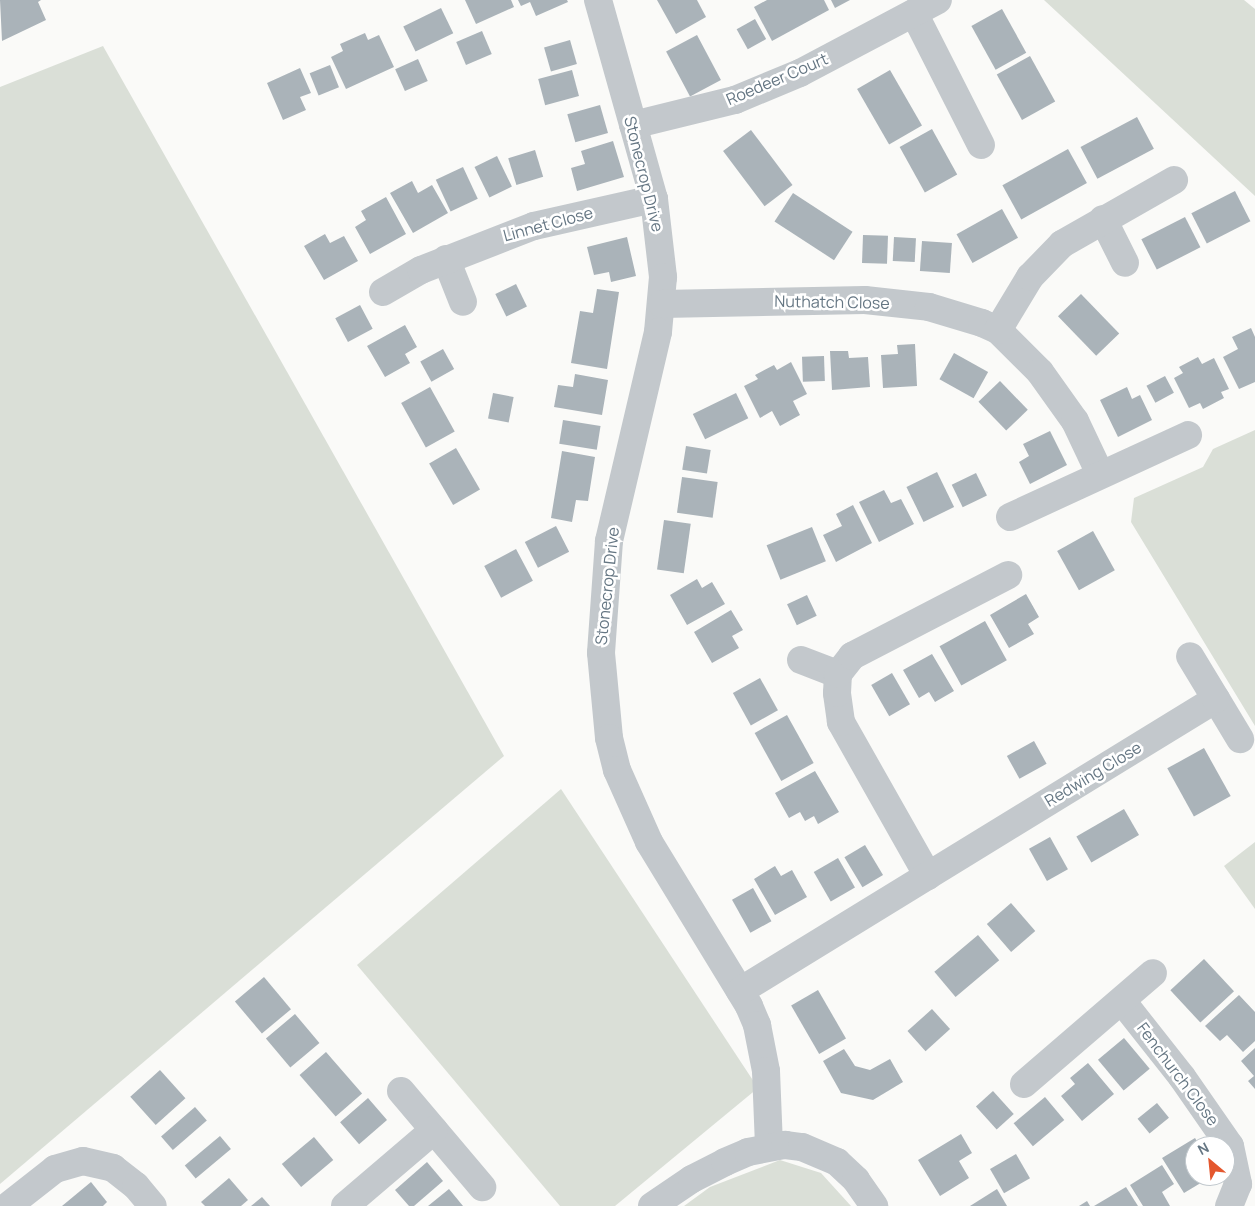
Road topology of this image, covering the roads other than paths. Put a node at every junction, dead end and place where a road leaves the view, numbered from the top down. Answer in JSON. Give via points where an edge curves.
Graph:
{"nodes":[{"id":1,"x":598,"y":0,"type":"edge"},
{"id":2,"x":938,"y":0,"type":"edge"},
{"id":3,"x":914,"y":13,"type":"junction"},
{"id":4,"x":633,"y":125,"type":"junction"},
{"id":5,"x":981,"y":145,"type":"dead end"},
{"id":6,"x":1174,"y":180,"type":"dead end"},
{"id":7,"x":654,"y":199,"type":"junction"},
{"id":8,"x":1103,"y":219,"type":"junction"},
{"id":9,"x":446,"y":259,"type":"junction"},
{"id":10,"x":1124,"y":263,"type":"dead end"},
{"id":11,"x":383,"y":292,"type":"dead end"},
{"id":12,"x":463,"y":302,"type":"dead end"},
{"id":13,"x":662,"y":304,"type":"junction"},
{"id":14,"x":998,"y":330,"type":"junction"},
{"id":15,"x":1188,"y":435,"type":"dead end"},
{"id":16,"x":1100,"y":474,"type":"junction"},
{"id":17,"x":1010,"y":517,"type":"dead end"},
{"id":18,"x":1008,"y":575,"type":"dead end"},
{"id":19,"x":1190,"y":656,"type":"dead end"},
{"id":20,"x":801,"y":660,"type":"dead end"},
{"id":21,"x":838,"y":674,"type":"junction"},
{"id":22,"x":1216,"y":700,"type":"junction"},
{"id":23,"x":1240,"y":738,"type":"dead end"},
{"id":24,"x":928,"y":876,"type":"junction"},
{"id":25,"x":1152,"y":973,"type":"dead end"},
{"id":26,"x":740,"y":991,"type":"junction"},
{"id":27,"x":1122,"y":1001,"type":"junction"},
{"id":28,"x":1024,"y":1084,"type":"dead end"},
{"id":29,"x":401,"y":1091,"type":"dead end"},
{"id":30,"x":434,"y":1130,"type":"junction"},
{"id":31,"x":769,"y":1146,"type":"junction"},
{"id":32,"x":482,"y":1187,"type":"dead end"},
{"id":33,"x":1239,"y":1198,"type":"edge"},
{"id":34,"x":349,"y":1205,"type":"edge"},
{"id":35,"x":8,"y":1206,"type":"edge"},
{"id":36,"x":153,"y":1206,"type":"edge"},
{"id":37,"x":652,"y":1206,"type":"edge"},
{"id":38,"x":874,"y":1206,"type":"edge"}],
"edges":[{"from":1,"to":4,"type":"street","name":"Stonecrop Drive"},
{"from":2,"to":3,"type":"street","name":"Roedeer Court"},
{"from":3,"to":4,"type":"street","name":"Roedeer Court","via":[[800,72],[735,100]]},
{"from":3,"to":5,"type":"street"},
{"from":4,"to":7,"type":"street","name":"Stonecrop Drive"},
{"from":6,"to":8,"type":"street"},
{"from":7,"to":9,"type":"street","name":"Linnet Close","via":[[534,226]]},
{"from":7,"to":13,"type":"street","name":"Stonecrop Drive","via":[[662,253]]},
{"from":8,"to":10,"type":"street"},
{"from":8,"to":14,"type":"street","via":[[1062,244],[1046,258],[1030,277]]},
{"from":9,"to":11,"type":"street","name":"Linnet Close"},
{"from":9,"to":12,"type":"street"},
{"from":13,"to":14,"type":"street","name":"Nuthatch Close","via":[[821,300],[896,302],[957,315]]},
{"from":13,"to":26,"type":"street","name":"Stonecrop Drive","via":[[609,541],[602,608],[603,696],[609,738],[630,804],[649,842]]},
{"from":14,"to":16,"type":"street","name":"Nuthatch Close","via":[[1061,398],[1088,445]]},
{"from":15,"to":16,"type":"street"},
{"from":16,"to":17,"type":"street"},
{"from":18,"to":21,"type":"street","via":[[852,656]]},
{"from":19,"to":22,"type":"street"},
{"from":20,"to":21,"type":"street"},
{"from":21,"to":24,"type":"street","via":[[837,693],[842,722]]},
{"from":22,"to":23,"type":"street"},
{"from":22,"to":24,"type":"street","name":"Redwing Close"},
{"from":24,"to":26,"type":"street","name":"Redwing Close"},
{"from":25,"to":27,"type":"street"},
{"from":26,"to":31,"type":"street","name":"Stonecrop Drive","via":[[757,1025],[763,1047]]},
{"from":27,"to":28,"type":"street"},
{"from":27,"to":33,"type":"street","name":"Fenchurch Close","via":[[1182,1077],[1230,1146],[1238,1172]]},
{"from":29,"to":30,"type":"street"},
{"from":30,"to":32,"type":"street"},
{"from":30,"to":34,"type":"street"},
{"from":31,"to":37,"type":"street","via":[[725,1162]]},
{"from":31,"to":38,"type":"street","via":[[802,1147],[837,1162],[856,1180]]},
{"from":35,"to":36,"type":"street","via":[[55,1169],[83,1161],[113,1168],[136,1186]]}]}
